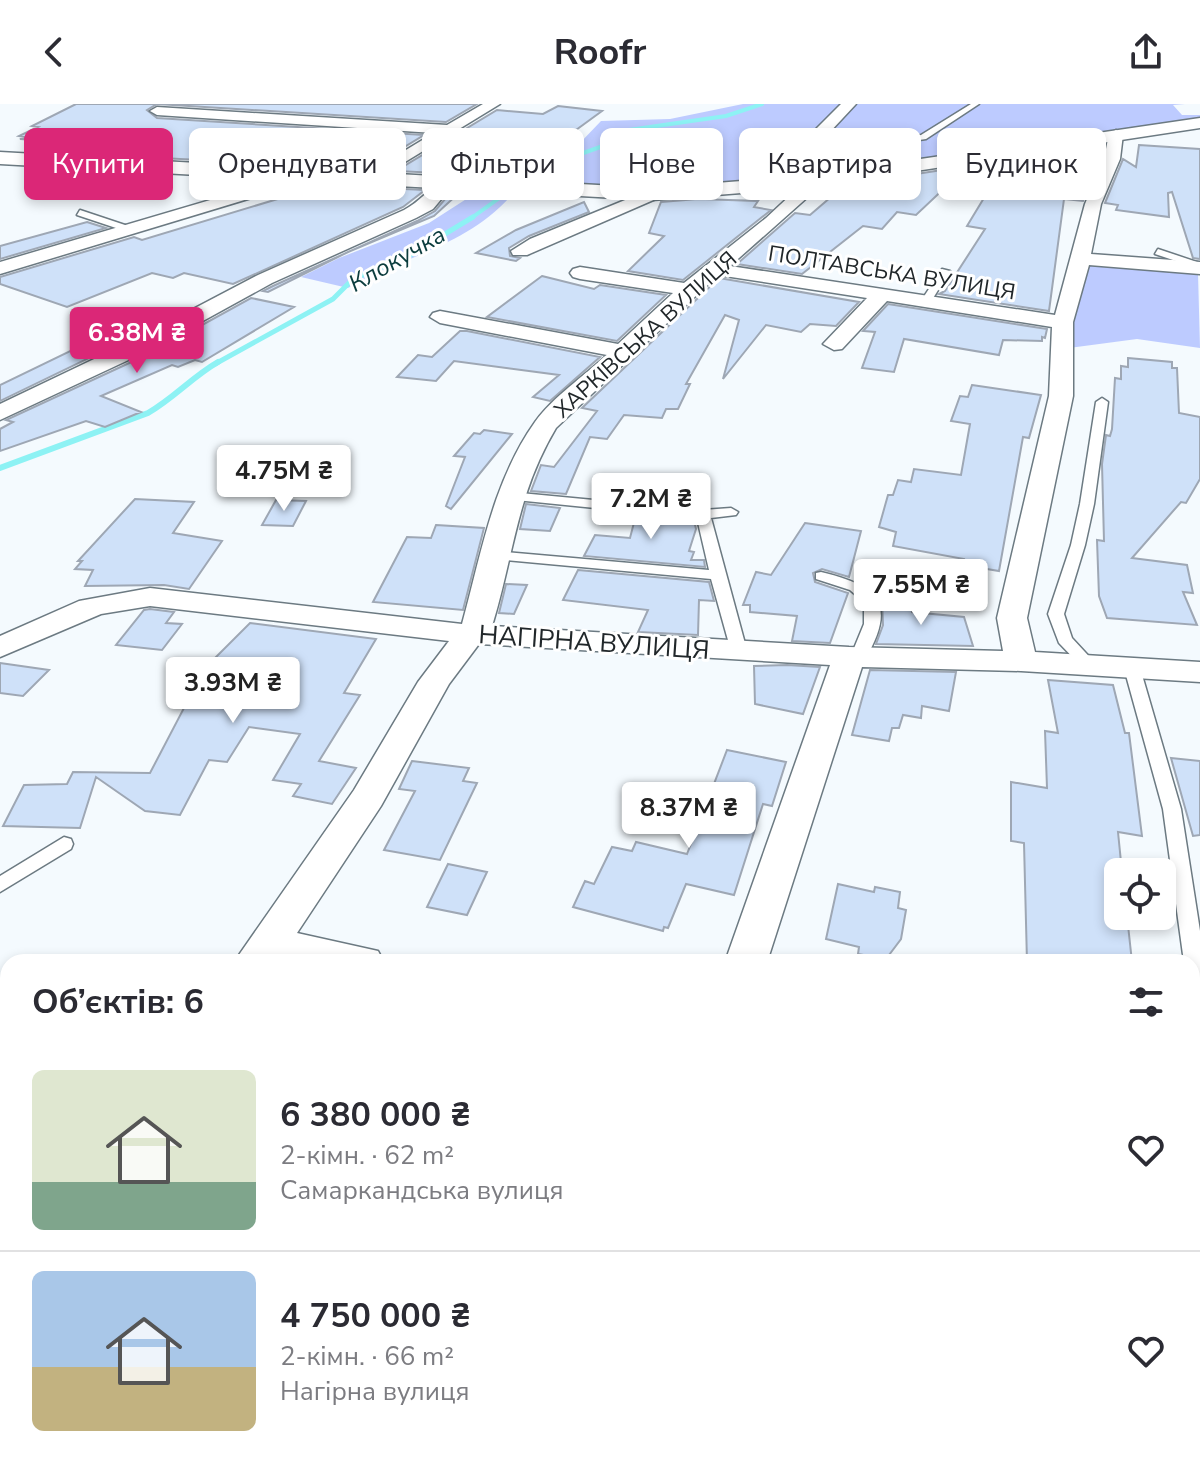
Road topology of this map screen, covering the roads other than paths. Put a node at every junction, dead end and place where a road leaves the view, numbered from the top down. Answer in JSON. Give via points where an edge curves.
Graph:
{"nodes":[{"id":1,"x":493,"y":104,"type":"edge"},
{"id":2,"x":849,"y":104,"type":"edge"},
{"id":3,"x":976,"y":104,"type":"edge"},
{"id":4,"x":157,"y":111,"type":"dead end"},
{"id":5,"x":1200,"y":123,"type":"edge"},
{"id":6,"x":422,"y":128,"type":"edge"},
{"id":7,"x":453,"y":128,"type":"edge"},
{"id":8,"x":826,"y":128,"type":"edge"},
{"id":9,"x":1116,"y":134,"type":"junction"},
{"id":10,"x":921,"y":137,"type":"edge"},
{"id":11,"x":0,"y":158,"type":"edge"},
{"id":12,"x":921,"y":161,"type":"edge"},
{"id":13,"x":189,"y":170,"type":"edge"},
{"id":14,"x":229,"y":200,"type":"edge"},
{"id":15,"x":432,"y":200,"type":"edge"},
{"id":16,"x":641,"y":200,"type":"edge"},
{"id":17,"x":795,"y":200,"type":"edge"},
{"id":18,"x":80,"y":213,"type":"dead end"},
{"id":19,"x":131,"y":230,"type":"junction"},
{"id":20,"x":520,"y":251,"type":"dead end"},
{"id":21,"x":1158,"y":252,"type":"dead end"},
{"id":22,"x":1081,"y":259,"type":"junction"},
{"id":23,"x":1200,"y":267,"type":"edge"},
{"id":24,"x":0,"y":268,"type":"edge"},
{"id":25,"x":714,"y":269,"type":"junction"},
{"id":26,"x":945,"y":271,"type":"dead end"},
{"id":27,"x":580,"y":273,"type":"dead end"},
{"id":28,"x":688,"y":290,"type":"junction"},
{"id":29,"x":882,"y":295,"type":"junction"},
{"id":30,"x":926,"y":301,"type":"junction"},
{"id":31,"x":440,"y":317,"type":"dead end"},
{"id":32,"x":1063,"y":322,"type":"junction"},
{"id":33,"x":834,"y":344,"type":"dead end"},
{"id":34,"x":622,"y":351,"type":"junction"},
{"id":35,"x":1102,"y":402,"type":"dead end"},
{"id":36,"x":0,"y":413,"type":"edge"},
{"id":37,"x":510,"y":496,"type":"junction"},
{"id":38,"x":625,"y":507,"type":"dead end"},
{"id":39,"x":731,"y":512,"type":"dead end"},
{"id":40,"x":495,"y":555,"type":"junction"},
{"id":41,"x":717,"y":575,"type":"junction"},
{"id":42,"x":821,"y":576,"type":"dead end"},
{"id":43,"x":470,"y":634,"type":"junction"},
{"id":44,"x":0,"y":648,"type":"edge"},
{"id":45,"x":739,"y":651,"type":"junction"},
{"id":46,"x":854,"y":658,"type":"junction"},
{"id":47,"x":1021,"y":661,"type":"junction"},
{"id":48,"x":1089,"y":665,"type":"junction"},
{"id":49,"x":1132,"y":668,"type":"junction"},
{"id":50,"x":1200,"y":672,"type":"edge"},
{"id":51,"x":64,"y":844,"type":"dead end"},
{"id":52,"x":0,"y":885,"type":"edge"},
{"id":53,"x":263,"y":952,"type":"edge"},
{"id":54,"x":283,"y":954,"type":"edge"},
{"id":55,"x":749,"y":954,"type":"edge"},
{"id":56,"x":1193,"y":954,"type":"edge"}],
"edges":[{"from":1,"to":7,"type":"street"},
{"from":2,"to":8,"type":"street"},
{"from":3,"to":10,"type":"lane"},
{"from":4,"to":6,"type":"street"},
{"from":5,"to":9,"type":"street"},
{"from":9,"to":12,"type":"street"},
{"from":9,"to":22,"type":"street"},
{"from":11,"to":13,"type":"street"},
{"from":14,"to":19,"type":"street"},
{"from":15,"to":36,"type":"street"},
{"from":16,"to":20,"type":"street"},
{"from":17,"to":25,"type":"street","name":"ХАРКІВСЬКА ВУЛИЦЯ"},
{"from":18,"to":19,"type":"lane"},
{"from":19,"to":24,"type":"street"},
{"from":21,"to":23,"type":"lane"},
{"from":22,"to":23,"type":"street"},
{"from":22,"to":32,"type":"street"},
{"from":25,"to":28,"type":"street","name":"ХАРКІВСЬКА ВУЛИЦЯ"},
{"from":25,"to":29,"type":"street","name":"ПОЛТАВСЬКА ВУЛИЦЯ"},
{"from":26,"to":30,"type":"lane"},
{"from":27,"to":28,"type":"street"},
{"from":28,"to":34,"type":"street","name":"ХАРКІВСЬКА ВУЛИЦЯ"},
{"from":29,"to":30,"type":"street","name":"ПОЛТАВСЬКА ВУЛИЦЯ"},
{"from":29,"to":33,"type":"street"},
{"from":30,"to":32,"type":"street","name":"ПОЛТАВСЬКА ВУЛИЦЯ"},
{"from":31,"to":34,"type":"street"},
{"from":32,"to":47,"type":"street","via":[[1061,396],[1012,618]]},
{"from":34,"to":37,"type":"street","name":"ХАРКІВСЬКА ВУЛИЦЯ","via":[[546,424]]},
{"from":35,"to":48,"type":"lane","via":[[1087,504],[1056,614],[1065,640]]},
{"from":37,"to":38,"type":"lane"},
{"from":37,"to":40,"type":"street","name":"ХАРКІВСЬКА ВУЛИЦЯ"},
{"from":39,"to":41,"type":"lane","via":[[703,514]]},
{"from":40,"to":41,"type":"lane"},
{"from":40,"to":43,"type":"street","name":"ХАРКІВСЬКА ВУЛИЦЯ","via":[[481,616]]},
{"from":41,"to":45,"type":"lane"},
{"from":42,"to":46,"type":"lane","via":[[851,582],[870,596],[874,609],[867,640]]},
{"from":43,"to":44,"type":"street","name":"НАГІРНА ВУЛИЦЯ","via":[[150,597],[94,604]]},
{"from":43,"to":45,"type":"street","name":"НАГІРНА ВУЛИЦЯ"},
{"from":43,"to":53,"type":"street","name":"ХАРКІВСЬКА ВУЛИЦЯ"},
{"from":45,"to":46,"type":"street","name":"НАГІРНА ВУЛИЦЯ"},
{"from":46,"to":47,"type":"street","name":"НАГІРНА ВУЛИЦЯ"},
{"from":46,"to":55,"type":"street"},
{"from":47,"to":48,"type":"street","name":"НАГІРНА ВУЛИЦЯ"},
{"from":48,"to":49,"type":"street","name":"НАГІРНА ВУЛИЦЯ"},
{"from":49,"to":50,"type":"street","name":"НАГІРНА ВУЛИЦЯ"},
{"from":49,"to":56,"type":"lane","via":[[1172,809]]},
{"from":51,"to":52,"type":"lane"},
{"from":53,"to":54,"type":"street"}]}
